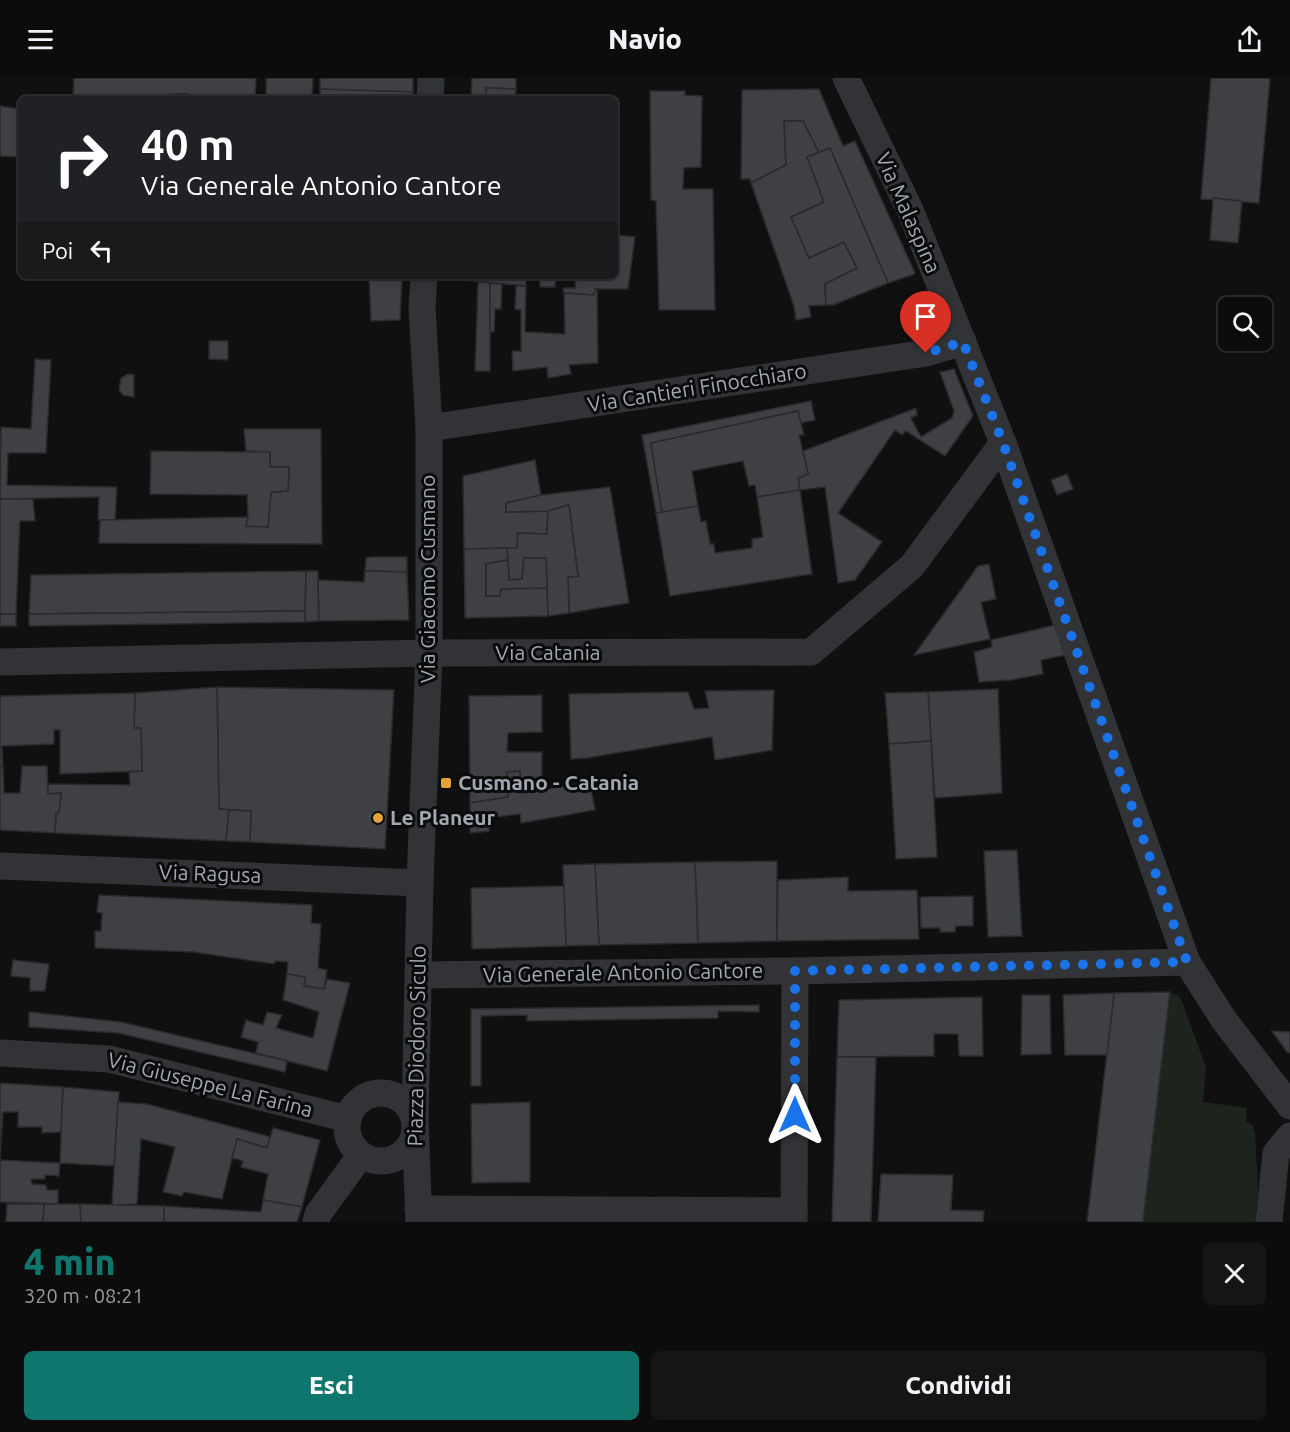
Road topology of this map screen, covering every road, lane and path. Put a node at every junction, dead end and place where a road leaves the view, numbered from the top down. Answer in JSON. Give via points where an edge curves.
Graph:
{"nodes":[{"id":1,"x":431,"y":78,"type":"edge"},
{"id":2,"x":846,"y":78,"type":"edge"},
{"id":3,"x":430,"y":96,"type":"edge"},
{"id":4,"x":424,"y":279,"type":"edge"},
{"id":5,"x":963,"y":342,"type":"junction"},
{"id":6,"x":429,"y":428,"type":"junction"},
{"id":7,"x":1003,"y":443,"type":"junction"},
{"id":8,"x":429,"y":653,"type":"junction"},
{"id":9,"x":0,"y":662,"type":"edge"},
{"id":10,"x":0,"y":866,"type":"edge"},
{"id":11,"x":420,"y":883,"type":"junction"},
{"id":12,"x":1187,"y":962,"type":"junction"},
{"id":13,"x":795,"y":971,"type":"junction"},
{"id":14,"x":418,"y":975,"type":"junction"},
{"id":15,"x":0,"y":1053,"type":"edge"},
{"id":16,"x":1290,"y":1106,"type":"edge"},
{"id":17,"x":348,"y":1119,"type":"junction"},
{"id":18,"x":415,"y":1122,"type":"junction"},
{"id":19,"x":1290,"y":1136,"type":"edge"},
{"id":20,"x":361,"y":1155,"type":"junction"},
{"id":21,"x":418,"y":1216,"type":"edge"},
{"id":22,"x":794,"y":1216,"type":"edge"},
{"id":23,"x":316,"y":1222,"type":"edge"},
{"id":24,"x":1269,"y":1222,"type":"edge"}],
"edges":[{"from":1,"to":3,"type":"street"},
{"from":2,"to":5,"type":"street","name":"Via Malaspina","via":[[910,210]]},
{"from":4,"to":6,"type":"street","name":"Via Giacomo Cusmano"},
{"from":5,"to":6,"type":"street","name":"Via Cantieri Finocchiaro","via":[[926,353]]},
{"from":5,"to":7,"type":"street","name":"Via Malaspina"},
{"from":6,"to":8,"type":"street","name":"Via Giacomo Cusmano"},
{"from":7,"to":8,"type":"street","name":"Via Catania","via":[[912,566],[811,652]]},
{"from":7,"to":12,"type":"street","name":"Via Malaspina"},
{"from":8,"to":9,"type":"street","name":"Via Catania"},
{"from":8,"to":11,"type":"street","name":"Via Giacomo Cusmano"},
{"from":10,"to":11,"type":"street","name":"Via Ragusa"},
{"from":11,"to":14,"type":"street","name":"Piazza Diodoro Siculo"},
{"from":12,"to":13,"type":"street","name":"Via Generale Antonio Cantore"},
{"from":12,"to":16,"type":"street","name":"Via Malaspina","via":[[1224,1020]]},
{"from":13,"to":14,"type":"street","name":"Via Generale Antonio Cantore"},
{"from":13,"to":22,"type":"street"},
{"from":14,"to":18,"type":"street","name":"Piazza Diodoro Siculo"},
{"from":15,"to":17,"type":"street","name":"Via Giuseppe La Farina","via":[[109,1059]]},
{"from":17,"to":18,"type":"street","via":[[360,1100],[382,1093],[404,1102]]},
{"from":17,"to":20,"type":"street","via":[[349,1139]]},
{"from":18,"to":20,"type":"street","via":[[411,1145],[403,1153],[382,1162]]},
{"from":18,"to":21,"type":"street","name":"Piazza Diodoro Siculo"},
{"from":19,"to":24,"type":"street","via":[[1276,1154]]},
{"from":20,"to":23,"type":"street"},
{"from":21,"to":22,"type":"street"}]}
